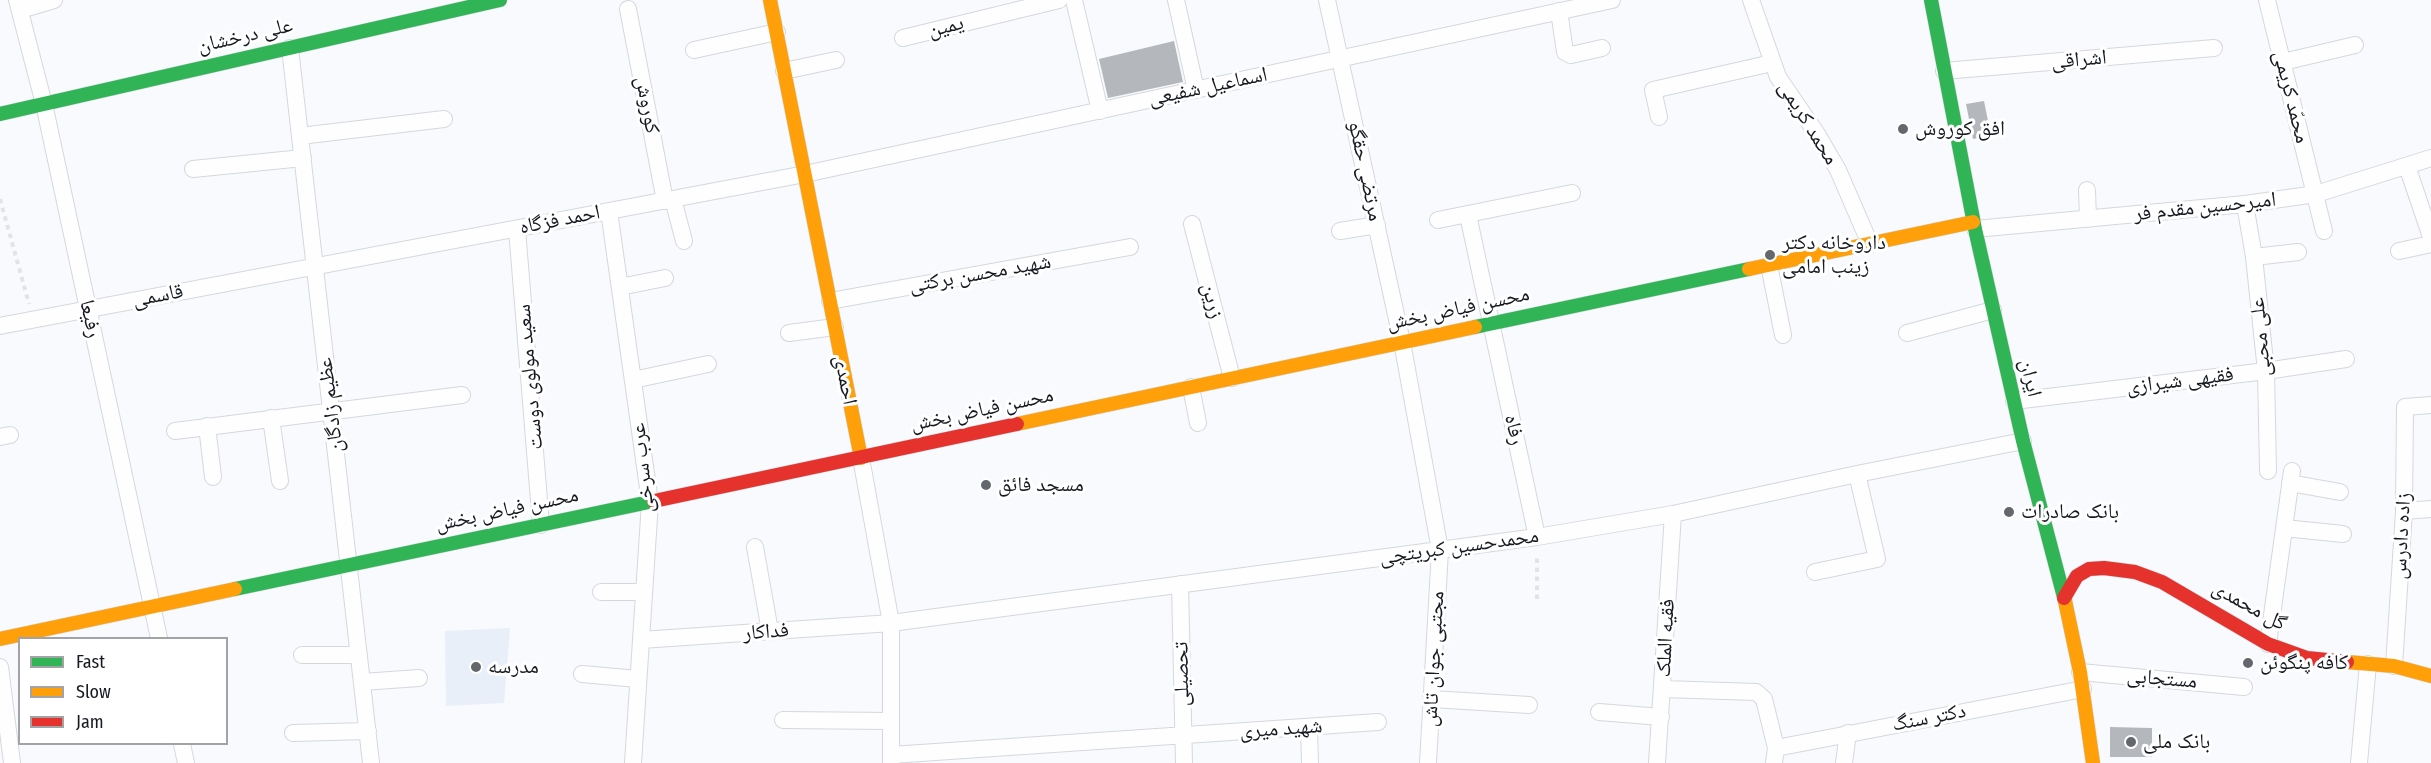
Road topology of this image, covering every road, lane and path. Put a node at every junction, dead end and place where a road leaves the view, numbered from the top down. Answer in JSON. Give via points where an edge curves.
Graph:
{"nodes":[{"id":1,"x":54,"y":0,"type":"edge"},
{"id":2,"x":500,"y":0,"type":"edge"},
{"id":3,"x":770,"y":0,"type":"edge"},
{"id":4,"x":1059,"y":0,"type":"edge"},
{"id":5,"x":1074,"y":0,"type":"edge"},
{"id":6,"x":1176,"y":0,"type":"edge"},
{"id":7,"x":1327,"y":0,"type":"edge"},
{"id":8,"x":1612,"y":0,"type":"edge"},
{"id":9,"x":1751,"y":0,"type":"edge"},
{"id":10,"x":1931,"y":0,"type":"edge"},
{"id":11,"x":2267,"y":0,"type":"edge"},
{"id":12,"x":18,"y":5,"type":"edge"},
{"id":13,"x":1569,"y":6,"type":"edge"},
{"id":14,"x":628,"y":9,"type":"dead end"},
{"id":15,"x":777,"y":32,"type":"junction"},
{"id":16,"x":903,"y":38,"type":"dead end"},
{"id":17,"x":2355,"y":45,"type":"dead end"},
{"id":18,"x":290,"y":48,"type":"junction"},
{"id":19,"x":1602,"y":48,"type":"dead end"},
{"id":20,"x":2214,"y":48,"type":"dead end"},
{"id":21,"x":693,"y":50,"type":"dead end"},
{"id":22,"x":1340,"y":59,"type":"junction"},
{"id":23,"x":836,"y":60,"type":"dead end"},
{"id":24,"x":2283,"y":62,"type":"junction"},
{"id":25,"x":1773,"y":63,"type":"junction"},
{"id":26,"x":784,"y":70,"type":"junction"},
{"id":27,"x":1944,"y":71,"type":"junction"},
{"id":28,"x":1196,"y":90,"type":"junction"},
{"id":29,"x":44,"y":104,"type":"junction"},
{"id":30,"x":1100,"y":111,"type":"junction"},
{"id":31,"x":0,"y":114,"type":"edge"},
{"id":32,"x":1659,"y":117,"type":"dead end"},
{"id":33,"x":444,"y":119,"type":"dead end"},
{"id":34,"x":300,"y":136,"type":"junction"},
{"id":35,"x":303,"y":158,"type":"junction"},
{"id":36,"x":2431,"y":158,"type":"edge"},
{"id":37,"x":2406,"y":166,"type":"junction"},
{"id":38,"x":193,"y":169,"type":"dead end"},
{"id":39,"x":805,"y":174,"type":"junction"},
{"id":40,"x":2087,"y":190,"type":"dead end"},
{"id":41,"x":1572,"y":193,"type":"dead end"},
{"id":42,"x":2316,"y":194,"type":"junction"},
{"id":43,"x":0,"y":199,"type":"edge"},
{"id":44,"x":669,"y":200,"type":"junction"},
{"id":45,"x":2245,"y":204,"type":"junction"},
{"id":46,"x":609,"y":211,"type":"junction"},
{"id":47,"x":1468,"y":215,"type":"junction"},
{"id":48,"x":2088,"y":219,"type":"junction"},
{"id":49,"x":1438,"y":220,"type":"dead end"},
{"id":50,"x":1192,"y":224,"type":"dead end"},
{"id":51,"x":1377,"y":225,"type":"junction"},
{"id":52,"x":1974,"y":226,"type":"junction"},
{"id":53,"x":518,"y":229,"type":"junction"},
{"id":54,"x":1340,"y":231,"type":"dead end"},
{"id":55,"x":2324,"y":231,"type":"dead end"},
{"id":56,"x":2431,"y":237,"type":"edge"},
{"id":57,"x":684,"y":241,"type":"dead end"},
{"id":58,"x":1870,"y":244,"type":"junction"},
{"id":59,"x":2431,"y":244,"type":"edge"},
{"id":60,"x":1130,"y":247,"type":"dead end"},
{"id":61,"x":2399,"y":251,"type":"dead end"},
{"id":62,"x":2298,"y":252,"type":"dead end"},
{"id":63,"x":2254,"y":257,"type":"junction"},
{"id":64,"x":1769,"y":265,"type":"junction"},
{"id":65,"x":315,"y":267,"type":"junction"},
{"id":66,"x":665,"y":278,"type":"dead end"},
{"id":67,"x":620,"y":287,"type":"junction"},
{"id":68,"x":830,"y":301,"type":"junction"},
{"id":69,"x":88,"y":309,"type":"junction"},
{"id":70,"x":1993,"y":310,"type":"junction"},
{"id":71,"x":34,"y":319,"type":"junction"},
{"id":72,"x":1492,"y":324,"type":"junction"},
{"id":73,"x":0,"y":326,"type":"edge"},
{"id":74,"x":835,"y":327,"type":"junction"},
{"id":75,"x":789,"y":333,"type":"dead end"},
{"id":76,"x":1907,"y":333,"type":"dead end"},
{"id":77,"x":1783,"y":335,"type":"dead end"},
{"id":78,"x":1402,"y":342,"type":"junction"},
{"id":79,"x":2346,"y":359,"type":"dead end"},
{"id":80,"x":708,"y":364,"type":"dead end"},
{"id":81,"x":2266,"y":371,"type":"junction"},
{"id":82,"x":1232,"y":378,"type":"junction"},
{"id":83,"x":633,"y":380,"type":"junction"},
{"id":84,"x":1191,"y":387,"type":"junction"},
{"id":85,"x":462,"y":395,"type":"dead end"},
{"id":86,"x":2014,"y":400,"type":"junction"},
{"id":87,"x":2431,"y":405,"type":"edge"},
{"id":88,"x":332,"y":411,"type":"junction"},
{"id":89,"x":271,"y":418,"type":"junction"},
{"id":90,"x":1198,"y":423,"type":"dead end"},
{"id":91,"x":207,"y":426,"type":"junction"},
{"id":92,"x":175,"y":430,"type":"dead end"},
{"id":93,"x":2023,"y":441,"type":"junction"},
{"id":94,"x":861,"y":458,"type":"junction"},
{"id":95,"x":2268,"y":471,"type":"dead end"},
{"id":96,"x":1857,"y":474,"type":"junction"},
{"id":97,"x":213,"y":477,"type":"dead end"},
{"id":98,"x":280,"y":481,"type":"dead end"},
{"id":99,"x":2340,"y":492,"type":"dead end"},
{"id":100,"x":650,"y":502,"type":"junction"},
{"id":101,"x":2431,"y":509,"type":"edge"},
{"id":102,"x":2404,"y":512,"type":"junction"},
{"id":103,"x":1673,"y":514,"type":"junction"},
{"id":104,"x":541,"y":525,"type":"junction"},
{"id":105,"x":2284,"y":528,"type":"junction"},
{"id":106,"x":2343,"y":534,"type":"dead end"},
{"id":107,"x":1537,"y":537,"type":"junction"},
{"id":108,"x":755,"y":547,"type":"dead end"},
{"id":109,"x":1440,"y":550,"type":"junction"},
{"id":110,"x":349,"y":565,"type":"junction"},
{"id":111,"x":1815,"y":572,"type":"dead end"},
{"id":112,"x":1180,"y":584,"type":"junction"},
{"id":113,"x":601,"y":592,"type":"dead end"},
{"id":114,"x":644,"y":592,"type":"junction"},
{"id":115,"x":2064,"y":598,"type":"junction"},
{"id":116,"x":1537,"y":599,"type":"dead end"},
{"id":117,"x":152,"y":607,"type":"junction"},
{"id":118,"x":891,"y":623,"type":"junction"},
{"id":119,"x":770,"y":631,"type":"junction"},
{"id":120,"x":159,"y":637,"type":"edge"},
{"id":121,"x":0,"y":639,"type":"edge"},
{"id":122,"x":641,"y":640,"type":"junction"},
{"id":123,"x":2268,"y":644,"type":"junction"},
{"id":124,"x":302,"y":655,"type":"dead end"},
{"id":125,"x":359,"y":655,"type":"junction"},
{"id":126,"x":2368,"y":664,"type":"junction"},
{"id":127,"x":2394,"y":666,"type":"junction"},
{"id":128,"x":0,"y":667,"type":"edge"},
{"id":129,"x":2080,"y":672,"type":"junction"},
{"id":130,"x":582,"y":674,"type":"dead end"},
{"id":131,"x":2431,"y":676,"type":"edge"},
{"id":132,"x":419,"y":678,"type":"dead end"},
{"id":133,"x":638,"y":680,"type":"junction"},
{"id":134,"x":362,"y":682,"type":"junction"},
{"id":135,"x":2244,"y":687,"type":"dead end"},
{"id":136,"x":1663,"y":689,"type":"junction"},
{"id":137,"x":2083,"y":689,"type":"junction"},
{"id":138,"x":1432,"y":699,"type":"junction"},
{"id":139,"x":1529,"y":705,"type":"dead end"},
{"id":140,"x":1599,"y":712,"type":"dead end"},
{"id":141,"x":1661,"y":717,"type":"junction"},
{"id":142,"x":783,"y":720,"type":"dead end"},
{"id":143,"x":891,"y":721,"type":"junction"},
{"id":144,"x":1378,"y":722,"type":"dead end"},
{"id":145,"x":1309,"y":727,"type":"junction"},
{"id":146,"x":368,"y":731,"type":"junction"},
{"id":147,"x":1848,"y":733,"type":"junction"},
{"id":148,"x":293,"y":734,"type":"dead end"},
{"id":149,"x":1183,"y":735,"type":"junction"},
{"id":150,"x":182,"y":745,"type":"edge"},
{"id":151,"x":1775,"y":755,"type":"edge"},
{"id":152,"x":891,"y":759,"type":"edge"},
{"id":153,"x":12,"y":763,"type":"edge"},
{"id":154,"x":186,"y":763,"type":"edge"},
{"id":155,"x":371,"y":763,"type":"edge"},
{"id":156,"x":633,"y":763,"type":"edge"},
{"id":157,"x":1184,"y":763,"type":"edge"},
{"id":158,"x":1310,"y":763,"type":"edge"},
{"id":159,"x":1428,"y":763,"type":"edge"},
{"id":160,"x":1657,"y":763,"type":"edge"},
{"id":161,"x":1844,"y":763,"type":"edge"},
{"id":162,"x":2093,"y":763,"type":"edge"},
{"id":163,"x":2359,"y":763,"type":"edge"}],
"edges":[{"from":1,"to":12,"type":"street"},
{"from":2,"to":18,"type":"street","name":"علی درخشان"},
{"from":3,"to":15,"type":"street","name":"احمدی"},
{"from":4,"to":16,"type":"street","name":"یمین"},
{"from":5,"to":30,"type":"street"},
{"from":6,"to":28,"type":"street"},
{"from":7,"to":22,"type":"street","name":"مرتضی حقگو"},
{"from":8,"to":13,"type":"street","name":"اسماعیل شفیعی"},
{"from":9,"to":25,"type":"street","name":"محمد کریمی"},
{"from":10,"to":27,"type":"street","name":"ایران"},
{"from":11,"to":24,"type":"street","name":"محمّد کریمی"},
{"from":12,"to":29,"type":"street","name":"رفیعا"},
{"from":13,"to":19,"type":"street","via":[[1565,52],[1571,55]]},
{"from":13,"to":22,"type":"street","name":"اسماعیل شفیعی"},
{"from":14,"to":44,"type":"street","name":"کوروش"},
{"from":15,"to":21,"type":"street"},
{"from":15,"to":26,"type":"street","name":"احمدی"},
{"from":17,"to":24,"type":"street"},
{"from":18,"to":29,"type":"street","name":"علی درخشان"},
{"from":18,"to":34,"type":"street","name":"عظیم زادگان"},
{"from":20,"to":27,"type":"street","name":"اشراقی"},
{"from":22,"to":28,"type":"street","name":"اسماعیل شفیعی"},
{"from":22,"to":51,"type":"street","name":"مرتضی حقگو"},
{"from":23,"to":26,"type":"street"},
{"from":24,"to":42,"type":"street","name":"محمّد کریمی"},
{"from":25,"to":32,"type":"street","via":[[1653,90]]},
{"from":25,"to":58,"type":"street","name":"محمد کریمی","via":[[1788,94],[1838,170]]},
{"from":26,"to":39,"type":"street","name":"احمدی"},
{"from":27,"to":52,"type":"street","name":"ایران"},
{"from":28,"to":30,"type":"street","name":"اسماعیل شفیعی"},
{"from":29,"to":31,"type":"street","name":"علی درخشان"},
{"from":29,"to":69,"type":"street","name":"رفیعا"},
{"from":30,"to":39,"type":"street","name":"اسماعیل شفیعی"},
{"from":33,"to":34,"type":"street"},
{"from":34,"to":35,"type":"street","name":"عظیم زادگان"},
{"from":35,"to":38,"type":"street"},
{"from":35,"to":65,"type":"street","name":"عظیم زادگان"},
{"from":36,"to":37,"type":"street","name":"امیرحسین مقدم فر"},
{"from":37,"to":42,"type":"street","name":"امیرحسین مقدم فر"},
{"from":37,"to":56,"type":"street"},
{"from":39,"to":44,"type":"street","name":"احمد فزگاه"},
{"from":39,"to":68,"type":"street","name":"احمدی"},
{"from":40,"to":48,"type":"street"},
{"from":41,"to":47,"type":"street"},
{"from":42,"to":45,"type":"street","name":"امیرحسین مقدم فر"},
{"from":42,"to":55,"type":"street","name":"محمّد کریمی"},
{"from":43,"to":71,"type":"path"},
{"from":44,"to":46,"type":"street","name":"احمد فزگاه"},
{"from":44,"to":57,"type":"street","name":"کوروش"},
{"from":45,"to":48,"type":"street","name":"امیرحسین مقدم فر"},
{"from":45,"to":63,"type":"street","name":"علی محبی"},
{"from":46,"to":53,"type":"street","name":"احمد فزگاه"},
{"from":46,"to":67,"type":"street","name":"عرب سرخی"},
{"from":47,"to":49,"type":"street"},
{"from":47,"to":72,"type":"street","name":"رفاه"},
{"from":48,"to":52,"type":"street","name":"امیرحسین مقدم فر"},
{"from":50,"to":82,"type":"street","name":"زرین"},
{"from":51,"to":54,"type":"street"},
{"from":51,"to":78,"type":"street","name":"مرتضی حقگو"},
{"from":52,"to":58,"type":"street","name":"محسن فیاض بخش"},
{"from":52,"to":70,"type":"street","name":"ایران"},
{"from":53,"to":65,"type":"street","name":"احمد فزگاه"},
{"from":53,"to":104,"type":"street","name":"سعید مولوی دوست"},
{"from":58,"to":64,"type":"street","name":"محسن فیاض بخش"},
{"from":59,"to":61,"type":"street"},
{"from":60,"to":68,"type":"street","name":"شهید محسن برکتی"},
{"from":62,"to":63,"type":"street"},
{"from":63,"to":81,"type":"street","name":"علی محبی"},
{"from":64,"to":72,"type":"street","name":"محسن فیاض بخش"},
{"from":64,"to":77,"type":"street"},
{"from":65,"to":69,"type":"street","name":"قاسمی"},
{"from":65,"to":88,"type":"street","name":"عظیم زادگان"},
{"from":66,"to":67,"type":"street"},
{"from":67,"to":83,"type":"street","name":"عرب سرخی"},
{"from":68,"to":74,"type":"street","name":"احمدی"},
{"from":69,"to":71,"type":"street","name":"قاسمی"},
{"from":69,"to":117,"type":"street","name":"رفیعا"},
{"from":70,"to":76,"type":"street"},
{"from":70,"to":86,"type":"street","name":"ایران"},
{"from":71,"to":73,"type":"street","name":"قاسمی"},
{"from":72,"to":78,"type":"street","name":"محسن فیاض بخش"},
{"from":72,"to":107,"type":"street","name":"رفاه"},
{"from":74,"to":75,"type":"street"},
{"from":74,"to":94,"type":"street","name":"احمدی"},
{"from":78,"to":82,"type":"street","name":"محسن فیاض بخش"},
{"from":78,"to":109,"type":"street","name":"مجتبی جوان تاش"},
{"from":79,"to":81,"type":"street","name":"فقیهی شیرازی"},
{"from":80,"to":83,"type":"street"},
{"from":81,"to":86,"type":"street","name":"فقیهی شیرازی"},
{"from":81,"to":95,"type":"street","name":"علی محبی"},
{"from":82,"to":84,"type":"street","name":"محسن فیاض بخش"},
{"from":83,"to":100,"type":"street","name":"عرب سرخی"},
{"from":84,"to":90,"type":"street"},
{"from":84,"to":94,"type":"street","name":"محسن فیاض بخش"},
{"from":85,"to":88,"type":"street"},
{"from":86,"to":93,"type":"street","name":"ایران"},
{"from":87,"to":102,"type":"street","name":"زاده دادرس","via":[[2405,407]]},
{"from":88,"to":89,"type":"street"},
{"from":88,"to":110,"type":"street","name":"عظیم زادگان"},
{"from":89,"to":91,"type":"street"},
{"from":89,"to":98,"type":"street"},
{"from":91,"to":92,"type":"street"},
{"from":91,"to":97,"type":"street"},
{"from":93,"to":96,"type":"street","name":"محمدحسین کبریتچی"},
{"from":93,"to":115,"type":"street","name":"ایران"},
{"from":94,"to":100,"type":"street","name":"محسن فیاض بخش"},
{"from":94,"to":118,"type":"street","name":"احمدی"},
{"from":96,"to":103,"type":"street","name":"محمدحسین کبریتچی"},
{"from":96,"to":111,"type":"street","via":[[1877,559]]},
{"from":99,"to":105,"type":"street","via":[[2291,477]]},
{"from":100,"to":104,"type":"street","name":"محسن فیاض بخش"},
{"from":100,"to":114,"type":"street","name":"عرب سرخی"},
{"from":101,"to":102,"type":"street"},
{"from":102,"to":127,"type":"street","name":"زاده دادرس"},
{"from":103,"to":107,"type":"street","name":"محمدحسین کبریتچی"},
{"from":103,"to":136,"type":"street","name":"فقیه الملک"},
{"from":104,"to":110,"type":"street","name":"محسن فیاض بخش"},
{"from":105,"to":106,"type":"street"},
{"from":105,"to":123,"type":"street"},
{"from":107,"to":109,"type":"street","name":"محمدحسین کبریتچی"},
{"from":107,"to":116,"type":"path"},
{"from":108,"to":119,"type":"street"},
{"from":109,"to":112,"type":"street","name":"محمدحسین کبریتچی"},
{"from":109,"to":138,"type":"street","name":"مجتبی جوان تاش"},
{"from":110,"to":117,"type":"street","name":"محسن فیاض بخش"},
{"from":110,"to":125,"type":"street","name":"عظیم زادگان"},
{"from":112,"to":118,"type":"street","name":"محمدحسین کبریتچی"},
{"from":112,"to":149,"type":"street","name":"تحصیلی"},
{"from":113,"to":114,"type":"street"},
{"from":114,"to":122,"type":"street","name":"عرب سرخی"},
{"from":115,"to":123,"type":"street","name":"گل محمدی","via":[[2077,576],[2090,569],[2135,572],[2162,582]]},
{"from":115,"to":129,"type":"street","name":"ایران"},
{"from":117,"to":120,"type":"street","name":"رفیعا"},
{"from":117,"to":121,"type":"street","name":"محسن فیاض بخش"},
{"from":118,"to":119,"type":"street","name":"فداکار"},
{"from":118,"to":143,"type":"street","name":"احمدی"},
{"from":119,"to":122,"type":"street","name":"فداکار"},
{"from":122,"to":133,"type":"street","name":"عرب سرخی"},
{"from":123,"to":126,"type":"street","name":"گل محمدی","via":[[2307,658]]},
{"from":124,"to":125,"type":"street"},
{"from":125,"to":134,"type":"street","name":"عظیم زادگان"},
{"from":126,"to":127,"type":"street","name":"گل محمدی"},
{"from":126,"to":163,"type":"street"},
{"from":127,"to":131,"type":"street","name":"گل محمدی"},
{"from":128,"to":153,"type":"street"},
{"from":129,"to":135,"type":"street","name":"مستجابی"},
{"from":129,"to":137,"type":"street","name":"ایران"},
{"from":130,"to":133,"type":"street"},
{"from":132,"to":134,"type":"street"},
{"from":133,"to":156,"type":"street","name":"عرب سرخی"},
{"from":134,"to":146,"type":"street","name":"عظیم زادگان"},
{"from":136,"to":141,"type":"street","name":"فقیه الملک"},
{"from":136,"to":151,"type":"street","via":[[1756,692],[1764,699]]},
{"from":137,"to":147,"type":"street","name":"دکتر سنگ"},
{"from":137,"to":162,"type":"street","name":"ایران"},
{"from":138,"to":139,"type":"street"},
{"from":138,"to":159,"type":"street","name":"مجتبی جوان تاش"},
{"from":140,"to":141,"type":"street"},
{"from":141,"to":160,"type":"street","name":"فقیه الملک"},
{"from":142,"to":143,"type":"street"},
{"from":143,"to":152,"type":"street","name":"احمدی"},
{"from":144,"to":145,"type":"street","name":"شهید میری"},
{"from":145,"to":149,"type":"street","name":"شهید میری"},
{"from":145,"to":158,"type":"street"},
{"from":146,"to":148,"type":"street"},
{"from":146,"to":155,"type":"street","name":"عظیم زادگان"},
{"from":147,"to":151,"type":"street","name":"دکتر سنگ"},
{"from":147,"to":161,"type":"street"},
{"from":149,"to":152,"type":"street","name":"شهید میری"},
{"from":149,"to":157,"type":"street","name":"تحصیلی"},
{"from":150,"to":154,"type":"street"}]}
